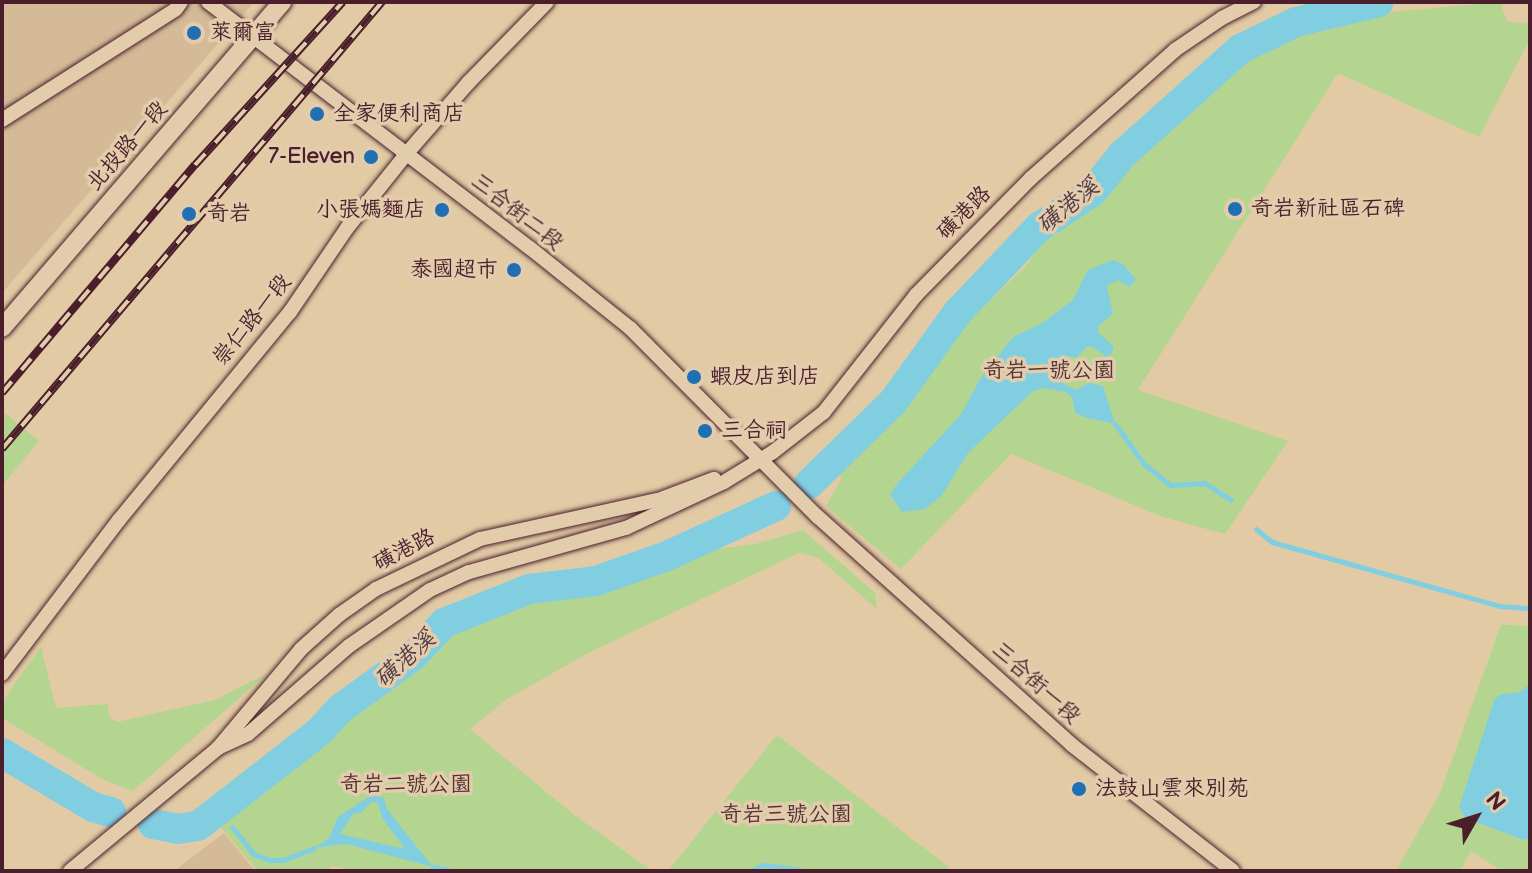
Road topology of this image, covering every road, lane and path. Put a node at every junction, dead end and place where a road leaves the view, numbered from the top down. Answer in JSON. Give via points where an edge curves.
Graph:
{"nodes":[{"id":1,"x":181,"y":2,"type":"edge"},
{"id":2,"x":208,"y":2,"type":"edge"},
{"id":3,"x":282,"y":2,"type":"edge"},
{"id":4,"x":547,"y":2,"type":"edge"},
{"id":5,"x":1236,"y":2,"type":"edge"},
{"id":6,"x":1254,"y":2,"type":"edge"},
{"id":7,"x":1222,"y":18,"type":"junction"},
{"id":8,"x":253,"y":37,"type":"junction"},
{"id":9,"x":2,"y":120,"type":"edge"},
{"id":10,"x":407,"y":153,"type":"junction"},
{"id":11,"x":5,"y":324,"type":"edge"},
{"id":12,"x":760,"y":462,"type":"junction"},
{"id":13,"x":779,"y":481,"type":"joint"},
{"id":14,"x":2,"y":674,"type":"edge"},
{"id":15,"x":218,"y":748,"type":"junction"},
{"id":16,"x":70,"y":871,"type":"edge"},
{"id":17,"x":1233,"y":871,"type":"edge"}],
"edges":[{"from":1,"to":9,"type":"street"},
{"from":2,"to":8,"type":"street","name":"三合街二段"},
{"from":3,"to":8,"type":"street","name":"北投路一段"},
{"from":4,"to":10,"type":"street","name":"崇仁路一段"},
{"from":5,"to":7,"type":"street","name":"磺港路"},
{"from":6,"to":7,"type":"street","name":"磺港路"},
{"from":7,"to":12,"type":"street","name":"磺港路","via":[[1175,50],[995,212],[916,295],[824,412]]},
{"from":8,"to":10,"type":"street","name":"三合街二段"},
{"from":8,"to":11,"type":"street","name":"北投路一段"},
{"from":10,"to":12,"type":"street","name":"三合街二段","via":[[630,328]]},
{"from":10,"to":14,"type":"street","name":"崇仁路一段","via":[[290,312],[128,508]]},
{"from":12,"to":13,"type":"street","name":"三合街二段"},
{"from":12,"to":15,"type":"street","name":"磺港路","via":[[626,528],[469,572],[430,590],[349,646],[248,734]]},
{"from":12,"to":15,"type":"street","name":"磺港路","via":[[658,500],[480,539],[424,563],[376,589],[301,649]]},
{"from":13,"to":17,"type":"street","name":"三合街一段","via":[[1072,745]]},
{"from":15,"to":16,"type":"street","name":"磺港路"}]}
